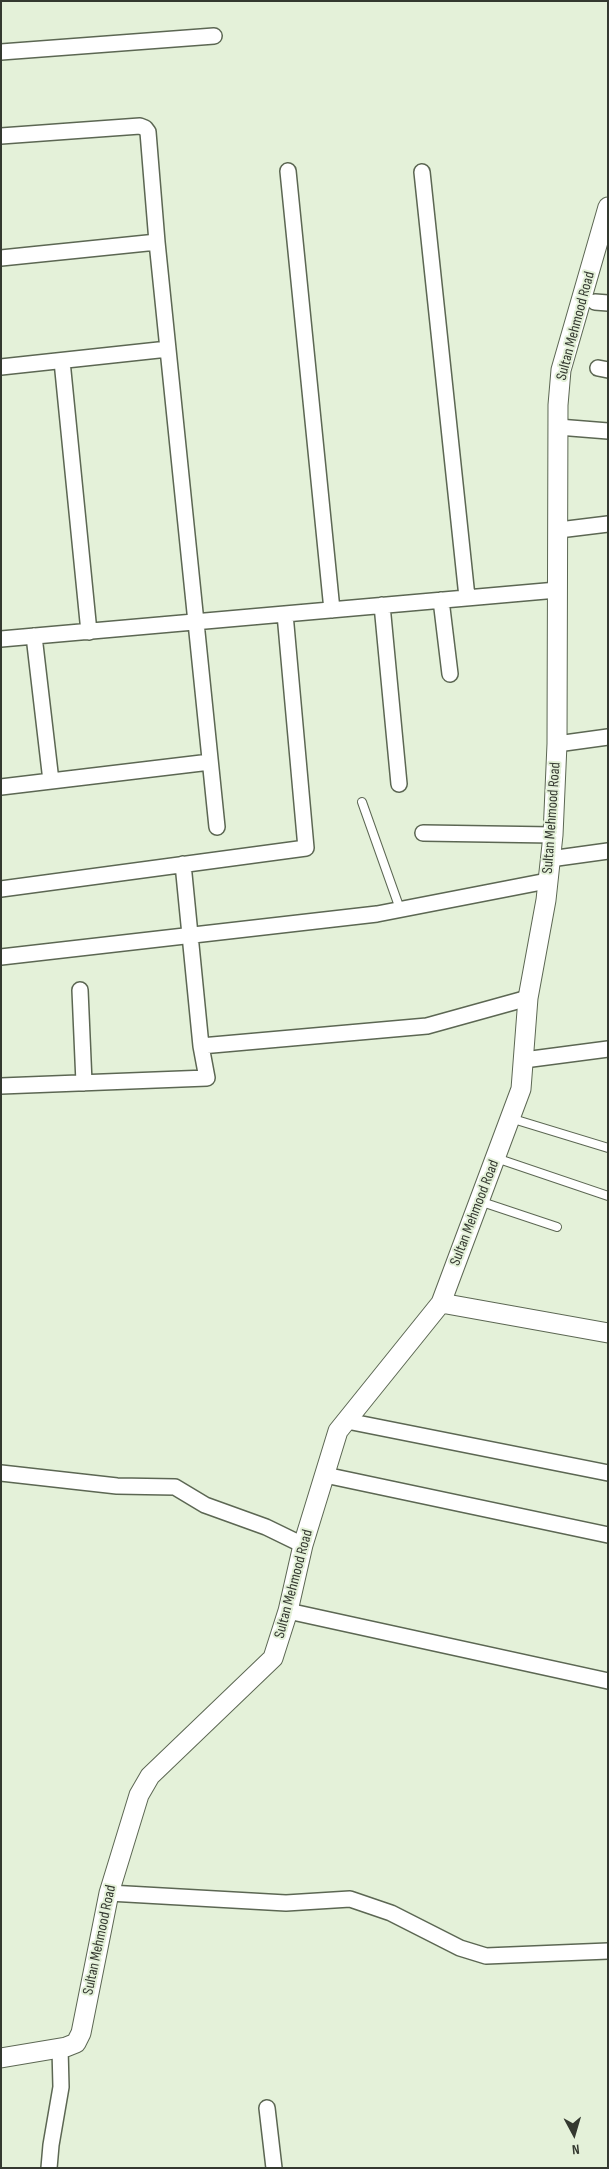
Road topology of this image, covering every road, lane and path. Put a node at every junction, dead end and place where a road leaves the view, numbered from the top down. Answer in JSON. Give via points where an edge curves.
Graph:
{"nodes":[{"id":1,"x":214,"y":36,"type":"dead end"},
{"id":2,"x":1,"y":52,"type":"edge"},
{"id":3,"x":1,"y":136,"type":"edge"},
{"id":4,"x":288,"y":171,"type":"dead end"},
{"id":5,"x":422,"y":172,"type":"dead end"},
{"id":6,"x":608,"y":207,"type":"edge"},
{"id":7,"x":603,"y":239,"type":"edge"},
{"id":8,"x":157,"y":242,"type":"junction"},
{"id":9,"x":1,"y":258,"type":"edge"},
{"id":10,"x":168,"y":349,"type":"junction"},
{"id":11,"x":62,"y":361,"type":"junction"},
{"id":12,"x":1,"y":367,"type":"edge"},
{"id":13,"x":558,"y":428,"type":"junction"},
{"id":14,"x":608,"y":431,"type":"edge"},
{"id":15,"x":608,"y":524,"type":"edge"},
{"id":16,"x":559,"y":530,"type":"junction"},
{"id":17,"x":557,"y":590,"type":"junction"},
{"id":18,"x":467,"y":597,"type":"junction"},
{"id":19,"x":441,"y":600,"type":"junction"},
{"id":20,"x":382,"y":605,"type":"junction"},
{"id":21,"x":332,"y":610,"type":"junction"},
{"id":22,"x":285,"y":614,"type":"junction"},
{"id":23,"x":197,"y":622,"type":"junction"},
{"id":24,"x":89,"y":632,"type":"junction"},
{"id":25,"x":34,"y":636,"type":"junction"},
{"id":26,"x":1,"y":639,"type":"edge"},
{"id":27,"x":450,"y":674,"type":"dead end"},
{"id":28,"x":608,"y":738,"type":"edge"},
{"id":29,"x":557,"y":744,"type":"junction"},
{"id":30,"x":210,"y":762,"type":"junction"},
{"id":31,"x":51,"y":781,"type":"junction"},
{"id":32,"x":399,"y":784,"type":"dead end"},
{"id":33,"x":1,"y":787,"type":"edge"},
{"id":34,"x":362,"y":802,"type":"dead end"},
{"id":35,"x":217,"y":827,"type":"dead end"},
{"id":36,"x":423,"y":833,"type":"dead end"},
{"id":37,"x":553,"y":835,"type":"junction"},
{"id":38,"x":608,"y":851,"type":"edge"},
{"id":39,"x":550,"y":859,"type":"junction"},
{"id":40,"x":182,"y":864,"type":"junction"},
{"id":41,"x":547,"y":881,"type":"junction"},
{"id":42,"x":1,"y":889,"type":"edge"},
{"id":43,"x":400,"y":910,"type":"junction"},
{"id":44,"x":190,"y":935,"type":"junction"},
{"id":45,"x":1,"y":957,"type":"edge"},
{"id":46,"x":80,"y":990,"type":"dead end"},
{"id":47,"x":528,"y":998,"type":"junction"},
{"id":48,"x":201,"y":1046,"type":"junction"},
{"id":49,"x":608,"y":1049,"type":"edge"},
{"id":50,"x":524,"y":1060,"type":"junction"},
{"id":51,"x":84,"y":1083,"type":"junction"},
{"id":52,"x":1,"y":1086,"type":"edge"},
{"id":53,"x":510,"y":1118,"type":"junction"},
{"id":54,"x":608,"y":1148,"type":"edge"},
{"id":55,"x":496,"y":1158,"type":"junction"},
{"id":56,"x":608,"y":1196,"type":"edge"},
{"id":57,"x":479,"y":1201,"type":"junction"},
{"id":58,"x":557,"y":1227,"type":"dead end"},
{"id":59,"x":441,"y":1303,"type":"junction"},
{"id":60,"x":608,"y":1333,"type":"edge"},
{"id":61,"x":346,"y":1421,"type":"junction"},
{"id":62,"x":1,"y":1473,"type":"edge"},
{"id":63,"x":608,"y":1473,"type":"edge"},
{"id":64,"x":325,"y":1475,"type":"junction"},
{"id":65,"x":608,"y":1535,"type":"edge"},
{"id":66,"x":303,"y":1544,"type":"junction"},
{"id":67,"x":288,"y":1611,"type":"junction"},
{"id":68,"x":608,"y":1681,"type":"edge"},
{"id":69,"x":109,"y":1893,"type":"junction"},
{"id":70,"x":608,"y":1951,"type":"edge"},
{"id":71,"x":60,"y":2048,"type":"junction"},
{"id":72,"x":1,"y":2058,"type":"edge"},
{"id":73,"x":267,"y":2108,"type":"dead end"},
{"id":74,"x":45,"y":2167,"type":"edge"},
{"id":75,"x":274,"y":2168,"type":"edge"}],
"edges":[{"from":1,"to":2,"type":"street"},
{"from":3,"to":8,"type":"street","via":[[145,128],[148,132]]},
{"from":4,"to":21,"type":"street"},
{"from":5,"to":18,"type":"street"},
{"from":6,"to":7,"type":"street","name":"Sultan Mehmood Road"},
{"from":7,"to":13,"type":"street","name":"Sultan Mehmood Road","via":[[561,370]]},
{"from":8,"to":9,"type":"street"},
{"from":8,"to":10,"type":"street"},
{"from":10,"to":11,"type":"street"},
{"from":10,"to":23,"type":"street"},
{"from":11,"to":12,"type":"street"},
{"from":11,"to":24,"type":"street"},
{"from":13,"to":14,"type":"street"},
{"from":13,"to":16,"type":"street","name":"Sultan Mehmood Road"},
{"from":15,"to":16,"type":"street"},
{"from":16,"to":17,"type":"street","name":"Sultan Mehmood Road"},
{"from":17,"to":18,"type":"street"},
{"from":17,"to":29,"type":"street","name":"Sultan Mehmood Road"},
{"from":18,"to":19,"type":"street"},
{"from":19,"to":20,"type":"street"},
{"from":19,"to":27,"type":"street"},
{"from":20,"to":21,"type":"street"},
{"from":20,"to":32,"type":"street"},
{"from":21,"to":22,"type":"street"},
{"from":22,"to":23,"type":"street"},
{"from":22,"to":40,"type":"street","via":[[306,848]]},
{"from":23,"to":24,"type":"street"},
{"from":23,"to":30,"type":"street"},
{"from":24,"to":25,"type":"street"},
{"from":25,"to":26,"type":"street"},
{"from":25,"to":31,"type":"street"},
{"from":28,"to":29,"type":"street"},
{"from":29,"to":37,"type":"street","name":"Sultan Mehmood Road"},
{"from":30,"to":31,"type":"street"},
{"from":30,"to":35,"type":"street"},
{"from":31,"to":33,"type":"street"},
{"from":34,"to":43,"type":"lane"},
{"from":36,"to":37,"type":"street"},
{"from":37,"to":39,"type":"street","name":"Sultan Mehmood Road"},
{"from":38,"to":39,"type":"street"},
{"from":39,"to":41,"type":"street","name":"Sultan Mehmood Road"},
{"from":40,"to":42,"type":"street"},
{"from":40,"to":44,"type":"street"},
{"from":41,"to":43,"type":"street"},
{"from":41,"to":47,"type":"street","name":"Sultan Mehmood Road"},
{"from":43,"to":44,"type":"street"},
{"from":44,"to":45,"type":"street"},
{"from":44,"to":48,"type":"street"},
{"from":46,"to":51,"type":"street"},
{"from":47,"to":48,"type":"street","via":[[426,1026]]},
{"from":47,"to":50,"type":"street","name":"Sultan Mehmood Road"},
{"from":48,"to":51,"type":"street","via":[[207,1078]]},
{"from":49,"to":50,"type":"street"},
{"from":50,"to":53,"type":"street","name":"Sultan Mehmood Road","via":[[521,1088]]},
{"from":51,"to":52,"type":"street"},
{"from":53,"to":54,"type":"lane"},
{"from":53,"to":55,"type":"street","name":"Sultan Mehmood Road"},
{"from":55,"to":56,"type":"lane"},
{"from":55,"to":57,"type":"street","name":"Sultan Mehmood Road"},
{"from":57,"to":58,"type":"lane"},
{"from":57,"to":59,"type":"street","name":"Sultan Mehmood Road"},
{"from":59,"to":60,"type":"street"},
{"from":59,"to":61,"type":"street","name":"Sultan Mehmood Road"},
{"from":61,"to":63,"type":"street"},
{"from":61,"to":64,"type":"street","name":"Sultan Mehmood Road","via":[[338,1432]]},
{"from":62,"to":66,"type":"street","via":[[117,1486],[175,1487],[205,1505]]},
{"from":64,"to":65,"type":"street"},
{"from":64,"to":66,"type":"street","name":"Sultan Mehmood Road"},
{"from":66,"to":67,"type":"street","name":"Sultan Mehmood Road"},
{"from":67,"to":68,"type":"street"},
{"from":67,"to":69,"type":"street","name":"Sultan Mehmood Road","via":[[273,1658],[150,1776],[139,1795]]},
{"from":69,"to":70,"type":"street","via":[[286,1903],[350,1899],[391,1913],[460,1948],[486,1956]]},
{"from":69,"to":71,"type":"street","name":"Sultan Mehmood Road","via":[[81,2033],[76,2043]]},
{"from":71,"to":72,"type":"street","name":"Sultan Mehmood Road"},
{"from":71,"to":74,"type":"street","via":[[61,2087]]},
{"from":73,"to":75,"type":"street"}]}
